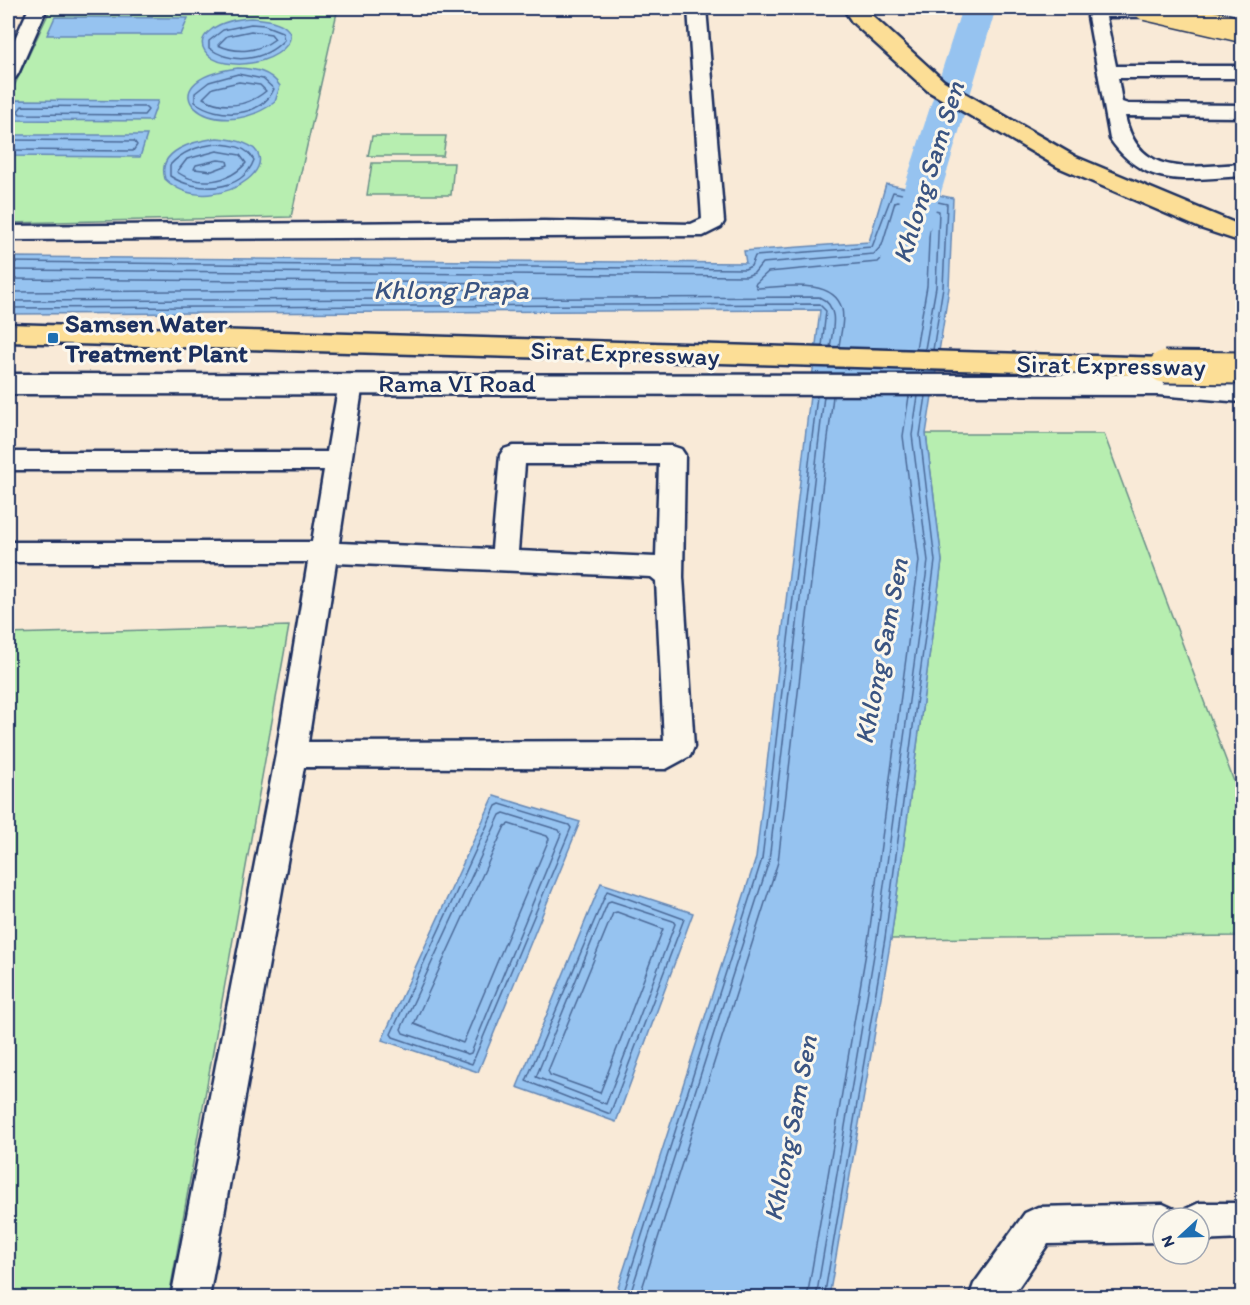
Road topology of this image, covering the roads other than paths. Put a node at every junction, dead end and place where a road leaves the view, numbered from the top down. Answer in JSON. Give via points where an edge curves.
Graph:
{"nodes":[{"id":1,"x":38,"y":8,"type":"edge"},
{"id":2,"x":697,"y":8,"type":"edge"},
{"id":3,"x":853,"y":8,"type":"edge"},
{"id":4,"x":1146,"y":8,"type":"edge"},
{"id":5,"x":1102,"y":9,"type":"edge"},
{"id":6,"x":1192,"y":9,"type":"edge"},
{"id":7,"x":1242,"y":10,"type":"edge"},
{"id":8,"x":1242,"y":30,"type":"edge"},
{"id":9,"x":1107,"y":72,"type":"junction"},
{"id":10,"x":1242,"y":72,"type":"edge"},
{"id":11,"x":8,"y":74,"type":"edge"},
{"id":12,"x":1113,"y":105,"type":"junction"},
{"id":13,"x":1242,"y":111,"type":"edge"},
{"id":14,"x":1242,"y":170,"type":"edge"},
{"id":15,"x":8,"y":233,"type":"edge"},
{"id":16,"x":1242,"y":234,"type":"edge"},
{"id":17,"x":8,"y":333,"type":"edge"},
{"id":18,"x":1242,"y":366,"type":"edge"},
{"id":19,"x":351,"y":383,"type":"junction"},
{"id":20,"x":8,"y":384,"type":"edge"},
{"id":21,"x":1158,"y":385,"type":"junction"},
{"id":22,"x":1242,"y":393,"type":"edge"},
{"id":23,"x":8,"y":461,"type":"edge"},
{"id":24,"x":338,"y":461,"type":"junction"},
{"id":25,"x":8,"y":552,"type":"edge"},
{"id":26,"x":322,"y":552,"type":"junction"},
{"id":27,"x":504,"y":562,"type":"junction"},
{"id":28,"x":669,"y":577,"type":"junction"},
{"id":29,"x":291,"y":754,"type":"junction"},
{"id":30,"x":1242,"y":1221,"type":"edge"},
{"id":31,"x":1211,"y":1222,"type":"edge"},
{"id":32,"x":1151,"y":1223,"type":"edge"},
{"id":33,"x":190,"y":1298,"type":"edge"},
{"id":34,"x":988,"y":1298,"type":"edge"}],
"edges":[{"from":1,"to":11,"type":"lane"},
{"from":2,"to":15,"type":"lane","via":[[713,222],[695,231],[544,228]]},
{"from":3,"to":16,"type":"highway","via":[[936,86],[1066,162]]},
{"from":4,"to":8,"type":"highway","bridge":true},
{"from":5,"to":6,"type":"lane"},
{"from":5,"to":9,"type":"lane","via":[[1097,17]]},
{"from":6,"to":7,"type":"lane"},
{"from":9,"to":10,"type":"lane"},
{"from":9,"to":12,"type":"lane"},
{"from":12,"to":13,"type":"lane","via":[[1125,110]]},
{"from":12,"to":14,"type":"lane","via":[[1120,139],[1141,160],[1165,173]]},
{"from":17,"to":18,"type":"highway","name":"Sirat Expressway","bridge":true},
{"from":18,"to":21,"type":"main road","name":"Rama VI Road"},
{"from":19,"to":20,"type":"main road","name":"Rama VI Road"},
{"from":19,"to":21,"type":"main road","name":"Rama VI Road"},
{"from":19,"to":24,"type":"lane"},
{"from":21,"to":22,"type":"main road","name":"Rama VI Road"},
{"from":23,"to":24,"type":"lane"},
{"from":24,"to":26,"type":"lane"},
{"from":25,"to":26,"type":"lane"},
{"from":26,"to":27,"type":"lane"},
{"from":26,"to":29,"type":"lane"},
{"from":27,"to":28,"type":"lane","via":[[657,567]]},
{"from":27,"to":28,"type":"lane","via":[[513,455],[672,455]]},
{"from":28,"to":29,"type":"lane","via":[[679,747],[666,756]]},
{"from":29,"to":33,"type":"lane"},
{"from":30,"to":31,"type":"lane"},
{"from":32,"to":34,"type":"lane","via":[[1038,1226]]}]}
